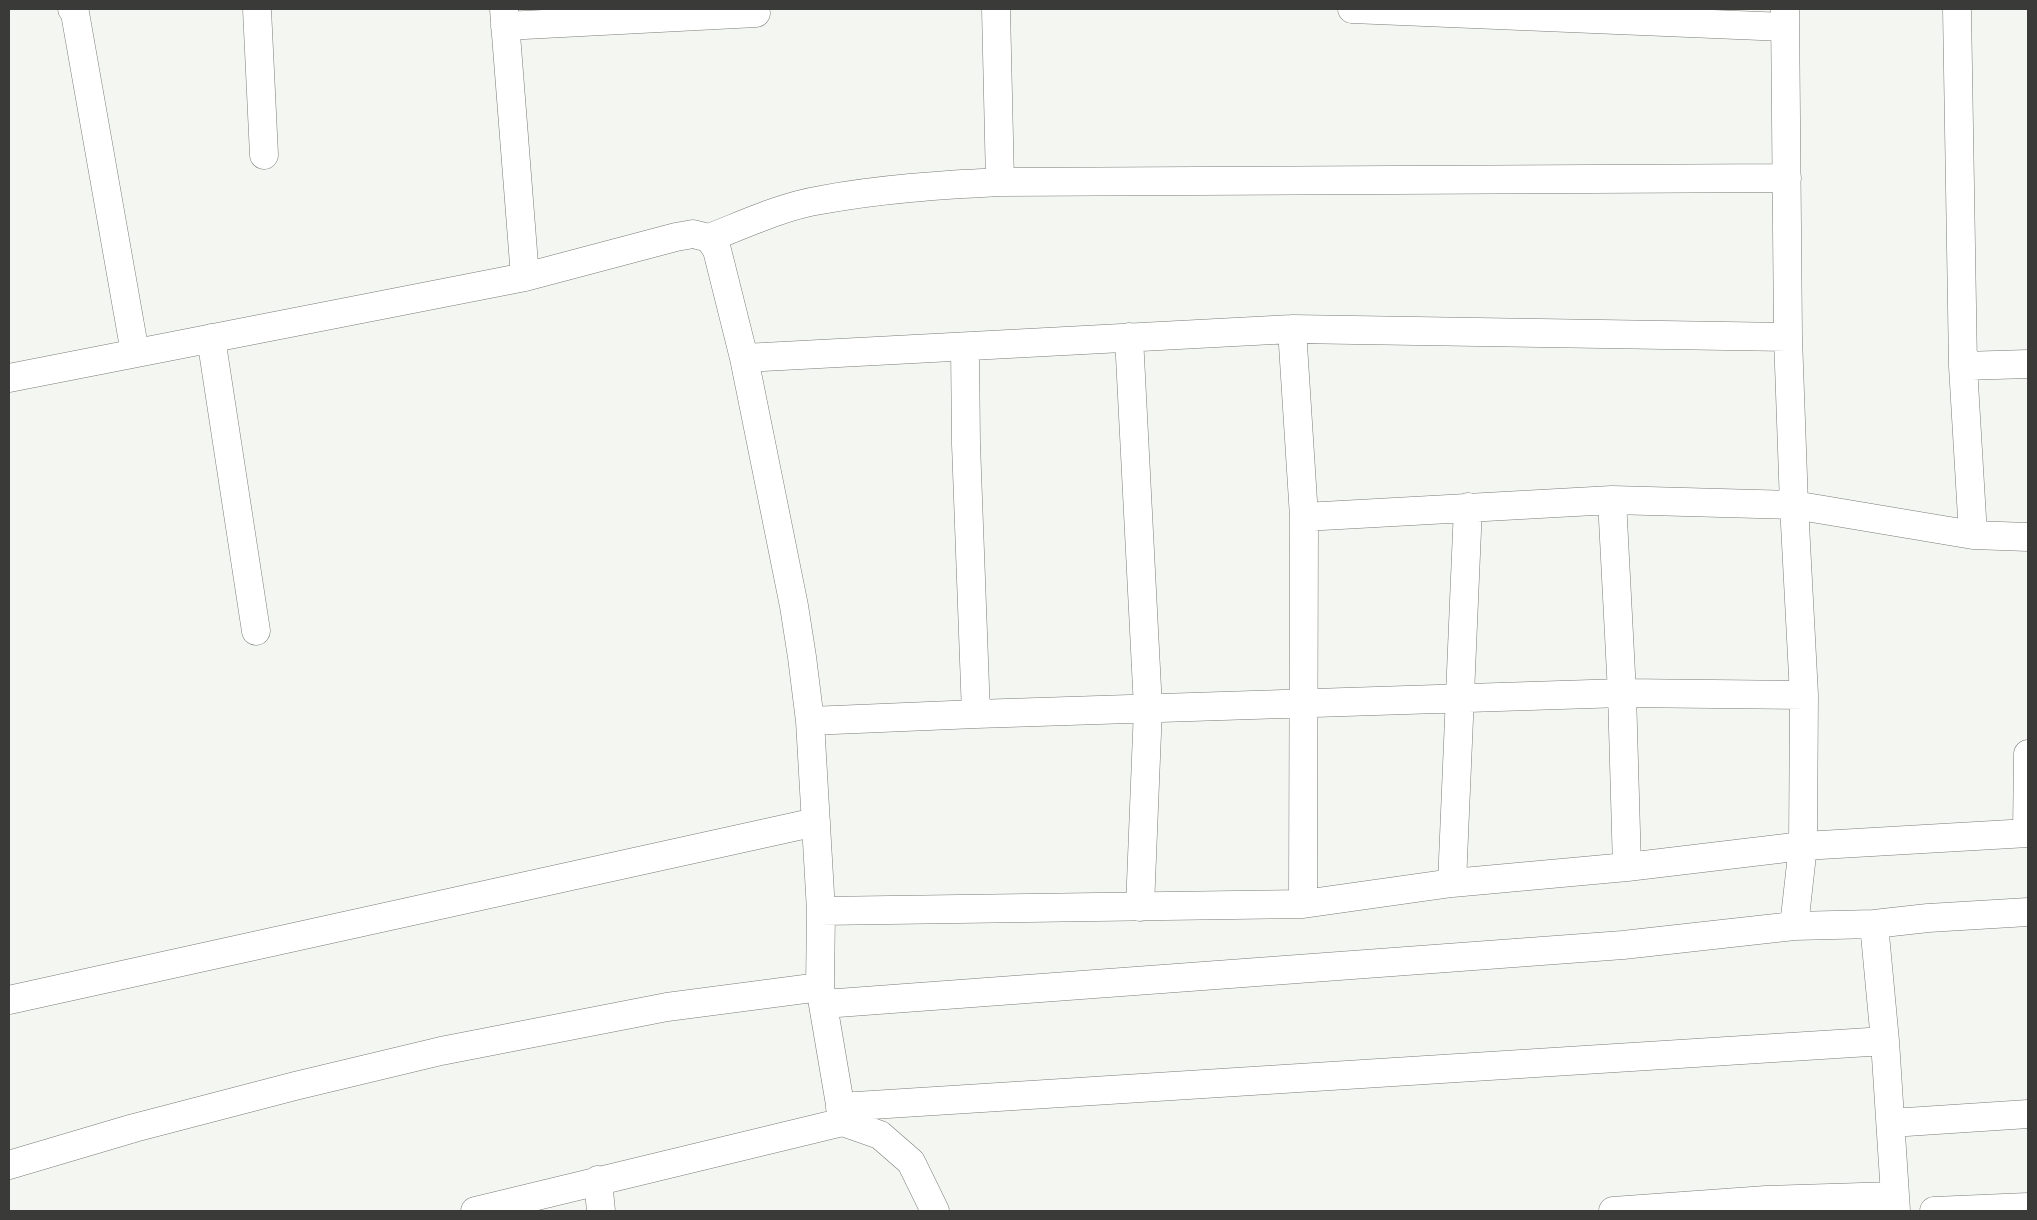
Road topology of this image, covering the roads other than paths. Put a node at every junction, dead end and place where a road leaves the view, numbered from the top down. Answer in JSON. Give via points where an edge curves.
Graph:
{"nodes":[{"id":1,"x":72,"y":9,"type":"edge"},
{"id":2,"x":257,"y":9,"type":"edge"},
{"id":3,"x":996,"y":9,"type":"edge"},
{"id":4,"x":1352,"y":9,"type":"edge"},
{"id":5,"x":1957,"y":9,"type":"edge"},
{"id":6,"x":756,"y":13,"type":"dead end"},
{"id":7,"x":505,"y":18,"type":"edge"},
{"id":8,"x":1785,"y":18,"type":"edge"},
{"id":9,"x":264,"y":155,"type":"dead end"},
{"id":10,"x":1787,"y":178,"type":"junction"},
{"id":11,"x":1000,"y":182,"type":"junction"},
{"id":12,"x":709,"y":238,"type":"junction"},
{"id":13,"x":525,"y":277,"type":"junction"},
{"id":14,"x":1292,"y":329,"type":"junction"},
{"id":15,"x":1129,"y":337,"type":"junction"},
{"id":16,"x":1788,"y":337,"type":"junction"},
{"id":17,"x":211,"y":338,"type":"junction"},
{"id":18,"x":965,"y":348,"type":"junction"},
{"id":19,"x":135,"y":353,"type":"junction"},
{"id":20,"x":744,"y":358,"type":"junction"},
{"id":21,"x":2028,"y":364,"type":"edge"},
{"id":22,"x":1963,"y":366,"type":"junction"},
{"id":23,"x":9,"y":378,"type":"edge"},
{"id":24,"x":1612,"y":500,"type":"junction"},
{"id":25,"x":1794,"y":505,"type":"junction"},
{"id":26,"x":1468,"y":507,"type":"junction"},
{"id":27,"x":1304,"y":516,"type":"junction"},
{"id":28,"x":1972,"y":535,"type":"junction"},
{"id":29,"x":2028,"y":537,"type":"edge"},
{"id":30,"x":256,"y":632,"type":"dead end"},
{"id":31,"x":1622,"y":693,"type":"junction"},
{"id":32,"x":1804,"y":695,"type":"junction"},
{"id":33,"x":1459,"y":699,"type":"junction"},
{"id":34,"x":1303,"y":703,"type":"junction"},
{"id":35,"x":1148,"y":708,"type":"junction"},
{"id":36,"x":976,"y":714,"type":"junction"},
{"id":37,"x":810,"y":721,"type":"junction"},
{"id":38,"x":2028,"y":754,"type":"edge"},
{"id":39,"x":816,"y":822,"type":"junction"},
{"id":40,"x":2028,"y":833,"type":"edge"},
{"id":41,"x":1803,"y":846,"type":"junction"},
{"id":42,"x":1627,"y":867,"type":"junction"},
{"id":43,"x":1452,"y":883,"type":"junction"},
{"id":44,"x":1304,"y":904,"type":"junction"},
{"id":45,"x":1140,"y":907,"type":"junction"},
{"id":46,"x":821,"y":911,"type":"junction"},
{"id":47,"x":2028,"y":912,"type":"edge"},
{"id":48,"x":1874,"y":924,"type":"junction"},
{"id":49,"x":1794,"y":926,"type":"junction"},
{"id":50,"x":822,"y":996,"type":"junction"},
{"id":51,"x":9,"y":1000,"type":"edge"},
{"id":52,"x":1885,"y":1041,"type":"junction"},
{"id":53,"x":2028,"y":1114,"type":"edge"},
{"id":54,"x":842,"y":1115,"type":"junction"},
{"id":55,"x":1891,"y":1123,"type":"junction"},
{"id":56,"x":9,"y":1165,"type":"edge"},
{"id":57,"x":598,"y":1180,"type":"junction"},
{"id":58,"x":1895,"y":1204,"type":"edge"},
{"id":59,"x":1767,"y":1205,"type":"edge"},
{"id":60,"x":2028,"y":1207,"type":"edge"},
{"id":61,"x":475,"y":1211,"type":"edge"},
{"id":62,"x":602,"y":1211,"type":"edge"},
{"id":63,"x":935,"y":1211,"type":"edge"},
{"id":64,"x":1612,"y":1211,"type":"edge"},
{"id":65,"x":1934,"y":1211,"type":"edge"}],
"edges":[{"from":1,"to":19,"type":"street"},
{"from":2,"to":9,"type":"street"},
{"from":3,"to":11,"type":"street"},
{"from":4,"to":8,"type":"street"},
{"from":5,"to":22,"type":"street"},
{"from":6,"to":7,"type":"street"},
{"from":7,"to":13,"type":"street"},
{"from":8,"to":10,"type":"street"},
{"from":10,"to":11,"type":"street"},
{"from":10,"to":16,"type":"street"},
{"from":11,"to":12,"type":"street","via":[[926,186],[820,200],[770,214]]},
{"from":12,"to":13,"type":"street","via":[[693,234],[676,237]]},
{"from":12,"to":20,"type":"street","via":[[717,250]]},
{"from":13,"to":17,"type":"street"},
{"from":14,"to":15,"type":"street"},
{"from":14,"to":16,"type":"street"},
{"from":14,"to":27,"type":"street"},
{"from":15,"to":18,"type":"street"},
{"from":15,"to":35,"type":"street"},
{"from":16,"to":25,"type":"street"},
{"from":17,"to":19,"type":"street"},
{"from":17,"to":30,"type":"street"},
{"from":18,"to":20,"type":"street"},
{"from":18,"to":36,"type":"street"},
{"from":19,"to":23,"type":"street"},
{"from":20,"to":37,"type":"street","via":[[794,606]]},
{"from":21,"to":22,"type":"street"},
{"from":22,"to":28,"type":"street"},
{"from":24,"to":25,"type":"street"},
{"from":24,"to":26,"type":"street"},
{"from":24,"to":31,"type":"street"},
{"from":25,"to":28,"type":"street"},
{"from":25,"to":32,"type":"street"},
{"from":26,"to":27,"type":"street"},
{"from":26,"to":33,"type":"street"},
{"from":27,"to":34,"type":"street"},
{"from":28,"to":29,"type":"street"},
{"from":31,"to":32,"type":"street"},
{"from":31,"to":33,"type":"street"},
{"from":31,"to":42,"type":"street"},
{"from":32,"to":41,"type":"street"},
{"from":33,"to":34,"type":"street"},
{"from":33,"to":43,"type":"street"},
{"from":34,"to":35,"type":"street"},
{"from":34,"to":44,"type":"street"},
{"from":35,"to":36,"type":"street"},
{"from":35,"to":45,"type":"street"},
{"from":36,"to":37,"type":"street"},
{"from":37,"to":39,"type":"street"},
{"from":38,"to":40,"type":"street"},
{"from":39,"to":46,"type":"street"},
{"from":39,"to":51,"type":"street"},
{"from":40,"to":41,"type":"street"},
{"from":41,"to":42,"type":"street"},
{"from":41,"to":49,"type":"street"},
{"from":42,"to":43,"type":"street"},
{"from":43,"to":44,"type":"street"},
{"from":44,"to":45,"type":"street"},
{"from":45,"to":46,"type":"street"},
{"from":46,"to":50,"type":"street"},
{"from":47,"to":48,"type":"street"},
{"from":48,"to":49,"type":"street"},
{"from":48,"to":52,"type":"street"},
{"from":49,"to":50,"type":"street","via":[[1623,945]]},
{"from":50,"to":54,"type":"street"},
{"from":50,"to":56,"type":"street","via":[[667,1007],[441,1051],[134,1128]]},
{"from":52,"to":54,"type":"street"},
{"from":52,"to":55,"type":"street"},
{"from":53,"to":55,"type":"street"},
{"from":54,"to":57,"type":"street"},
{"from":54,"to":63,"type":"street","via":[[880,1135],[911,1162]]},
{"from":55,"to":58,"type":"street"},
{"from":57,"to":61,"type":"street"},
{"from":57,"to":62,"type":"street"},
{"from":58,"to":59,"type":"street"},
{"from":59,"to":64,"type":"street"},
{"from":60,"to":65,"type":"street"}]}
